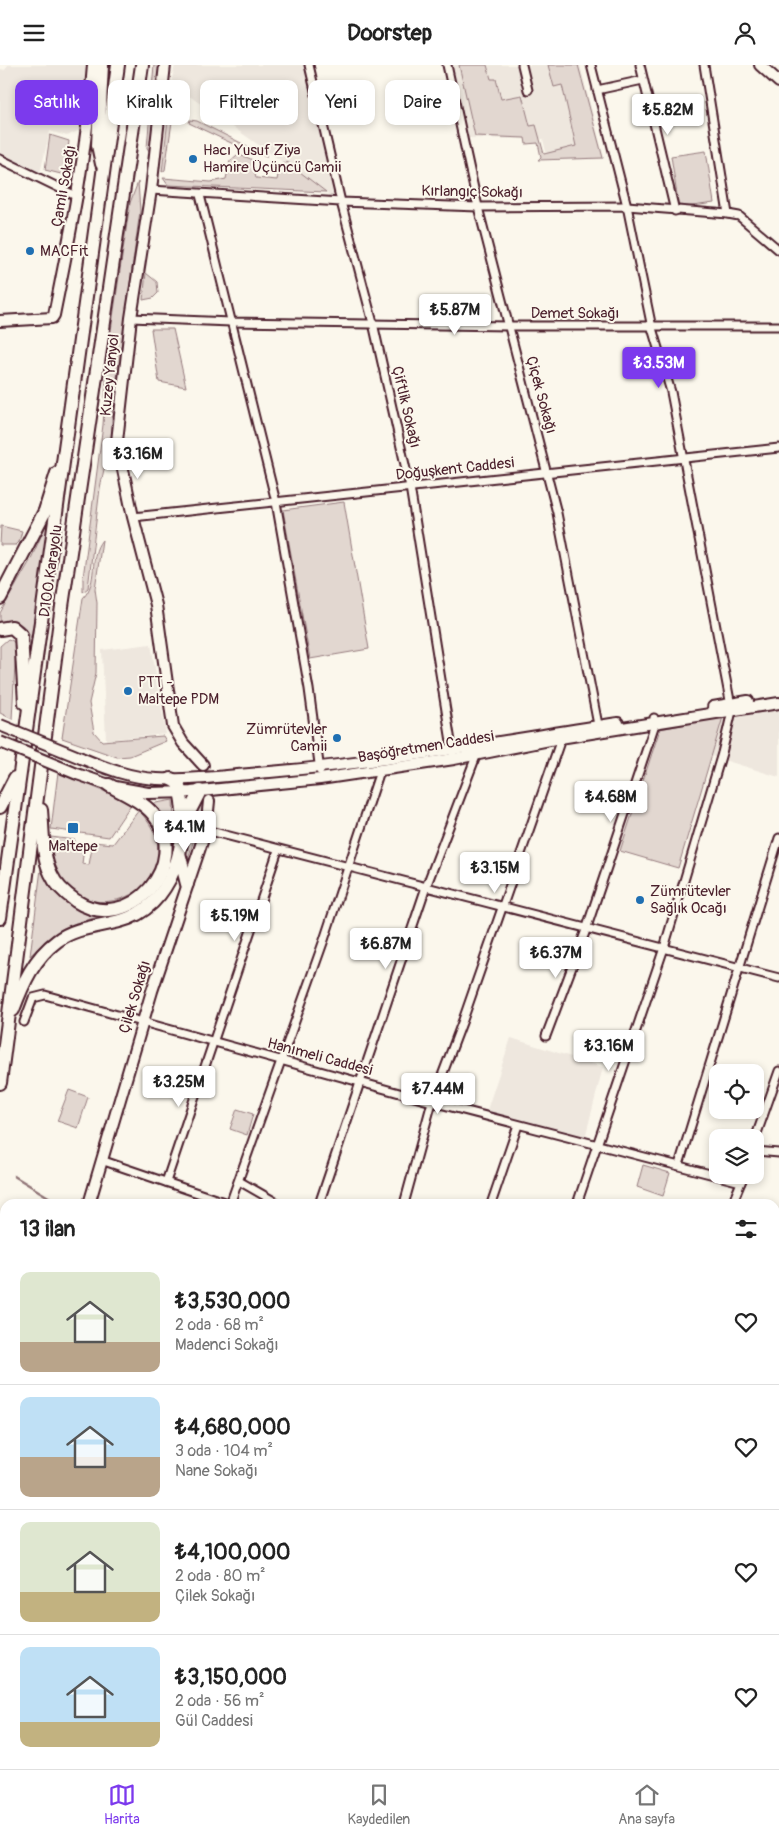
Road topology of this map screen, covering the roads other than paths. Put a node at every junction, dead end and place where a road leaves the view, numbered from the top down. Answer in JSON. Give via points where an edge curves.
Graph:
{"nodes":[{"id":1,"x":94,"y":65,"type":"edge"},
{"id":2,"x":102,"y":65,"type":"edge"},
{"id":3,"x":118,"y":65,"type":"edge"},
{"id":4,"x":142,"y":65,"type":"edge"},
{"id":5,"x":165,"y":65,"type":"edge"},
{"id":6,"x":309,"y":65,"type":"edge"},
{"id":7,"x":447,"y":65,"type":"edge"},
{"id":8,"x":522,"y":65,"type":"edge"},
{"id":9,"x":591,"y":65,"type":"edge"},
{"id":10,"x":640,"y":65,"type":"edge"},
{"id":11,"x":704,"y":65,"type":"edge"},
{"id":12,"x":760,"y":65,"type":"edge"},
{"id":13,"x":643,"y":80,"type":"junction"},
{"id":14,"x":779,"y":82,"type":"edge"},
{"id":15,"x":528,"y":90,"type":"dead end"},
{"id":16,"x":597,"y":90,"type":"junction"},
{"id":17,"x":0,"y":159,"type":"edge"},
{"id":18,"x":104,"y":174,"type":"junction"},
{"id":19,"x":152,"y":190,"type":"junction"},
{"id":20,"x":200,"y":195,"type":"junction"},
{"id":21,"x":78,"y":197,"type":"junction"},
{"id":22,"x":341,"y":202,"type":"junction"},
{"id":23,"x":627,"y":206,"type":"junction"},
{"id":24,"x":478,"y":207,"type":"junction"},
{"id":25,"x":675,"y":211,"type":"junction"},
{"id":26,"x":728,"y":214,"type":"junction"},
{"id":27,"x":779,"y":250,"type":"edge"},
{"id":28,"x":131,"y":318,"type":"junction"},
{"id":29,"x":0,"y":321,"type":"edge"},
{"id":30,"x":231,"y":322,"type":"junction"},
{"id":31,"x":373,"y":323,"type":"junction"},
{"id":32,"x":509,"y":326,"type":"junction"},
{"id":33,"x":779,"y":326,"type":"edge"},
{"id":34,"x":652,"y":327,"type":"junction"},
{"id":35,"x":67,"y":445,"type":"junction"},
{"id":36,"x":779,"y":448,"type":"edge"},
{"id":37,"x":684,"y":456,"type":"junction"},
{"id":38,"x":548,"y":473,"type":"junction"},
{"id":39,"x":410,"y":487,"type":"junction"},
{"id":40,"x":276,"y":502,"type":"junction"},
{"id":41,"x":133,"y":517,"type":"junction"},
{"id":42,"x":0,"y":598,"type":"edge"},
{"id":43,"x":0,"y":629,"type":"edge"},
{"id":44,"x":779,"y":696,"type":"edge"},
{"id":45,"x":779,"y":703,"type":"edge"},
{"id":46,"x":731,"y":708,"type":"junction"},
{"id":47,"x":655,"y":721,"type":"junction"},
{"id":48,"x":0,"y":725,"type":"edge"},
{"id":49,"x":599,"y":730,"type":"junction"},
{"id":50,"x":27,"y":731,"type":"junction"},
{"id":51,"x":562,"y":735,"type":"junction"},
{"id":52,"x":0,"y":742,"type":"edge"},
{"id":53,"x":478,"y":750,"type":"junction"},
{"id":54,"x":453,"y":754,"type":"junction"},
{"id":55,"x":22,"y":762,"type":"junction"},
{"id":56,"x":203,"y":765,"type":"tunnel mouth"},
{"id":57,"x":319,"y":768,"type":"junction"},
{"id":58,"x":380,"y":771,"type":"junction"},
{"id":59,"x":172,"y":779,"type":"junction"},
{"id":60,"x":320,"y":779,"type":"junction"},
{"id":61,"x":109,"y":785,"type":"junction"},
{"id":62,"x":39,"y":790,"type":"junction"},
{"id":63,"x":200,"y":791,"type":"junction"},
{"id":64,"x":181,"y":792,"type":"junction"},
{"id":65,"x":209,"y":801,"type":"tunnel mouth"},
{"id":66,"x":0,"y":807,"type":"edge"},
{"id":67,"x":182,"y":827,"type":"junction"},
{"id":68,"x":206,"y":830,"type":"junction"},
{"id":69,"x":779,"y":838,"type":"edge"},
{"id":70,"x":278,"y":850,"type":"junction"},
{"id":71,"x":179,"y":853,"type":"junction"},
{"id":72,"x":348,"y":867,"type":"junction"},
{"id":73,"x":188,"y":884,"type":"junction"},
{"id":74,"x":426,"y":887,"type":"junction"},
{"id":75,"x":502,"y":907,"type":"junction"},
{"id":76,"x":0,"y":918,"type":"edge"},
{"id":77,"x":586,"y":930,"type":"junction"},
{"id":78,"x":664,"y":947,"type":"junction"},
{"id":79,"x":740,"y":967,"type":"junction"},
{"id":80,"x":779,"y":978,"type":"edge"},
{"id":81,"x":24,"y":1022,"type":"dead end"},
{"id":82,"x":142,"y":1023,"type":"junction"},
{"id":83,"x":8,"y":1024,"type":"junction"},
{"id":84,"x":546,"y":1036,"type":"dead end"},
{"id":85,"x":212,"y":1042,"type":"junction"},
{"id":86,"x":281,"y":1061,"type":"junction"},
{"id":87,"x":779,"y":1071,"type":"edge"},
{"id":88,"x":0,"y":1083,"type":"edge"},
{"id":89,"x":360,"y":1083,"type":"junction"},
{"id":90,"x":432,"y":1102,"type":"junction"},
{"id":91,"x":518,"y":1125,"type":"junction"},
{"id":92,"x":759,"y":1129,"type":"edge"},
{"id":93,"x":596,"y":1144,"type":"junction"},
{"id":94,"x":764,"y":1152,"type":"edge"},
{"id":95,"x":779,"y":1153,"type":"edge"},
{"id":96,"x":101,"y":1160,"type":"junction"},
{"id":97,"x":679,"y":1165,"type":"junction"},
{"id":98,"x":709,"y":1172,"type":"edge"},
{"id":99,"x":239,"y":1181,"type":"junction"},
{"id":100,"x":166,"y":1182,"type":"junction"},
{"id":101,"x":740,"y":1184,"type":"edge"},
{"id":102,"x":90,"y":1199,"type":"edge"},
{"id":103,"x":215,"y":1199,"type":"edge"},
{"id":104,"x":232,"y":1199,"type":"edge"},
{"id":105,"x":270,"y":1199,"type":"edge"},
{"id":106,"x":321,"y":1199,"type":"edge"},
{"id":107,"x":405,"y":1199,"type":"edge"},
{"id":108,"x":493,"y":1199,"type":"edge"},
{"id":109,"x":579,"y":1199,"type":"edge"},
{"id":110,"x":734,"y":1199,"type":"edge"}],
"edges":[{"from":1,"to":21,"type":"main road","name":"Çamlı Sokağı"},
{"from":2,"to":18,"type":"highway","via":[[98,145]]},
{"from":3,"to":18,"type":"highway","name":"D100 Karayolu"},
{"from":4,"to":62,"type":"highway","name":"D100 Karayolu","via":[[58,630]]},
{"from":5,"to":19,"type":"main road","name":"Kuzey Yanyol"},
{"from":6,"to":22,"type":"street","name":"Çiftlik Sokağı"},
{"from":7,"to":24,"type":"street","name":"Çiçek Sokağı"},
{"from":8,"to":15,"type":"street"},
{"from":9,"to":16,"type":"street"},
{"from":10,"to":13,"type":"street"},
{"from":11,"to":26,"type":"street"},
{"from":12,"to":14,"type":"main road"},
{"from":13,"to":16,"type":"street"},
{"from":13,"to":25,"type":"street"},
{"from":16,"to":23,"type":"street"},
{"from":17,"to":21,"type":"street"},
{"from":18,"to":35,"type":"highway","name":"D100 Karayolu"},
{"from":19,"to":20,"type":"street","name":"Kırlangıç Sokağı"},
{"from":19,"to":28,"type":"main road","name":"Kuzey Yanyol"},
{"from":20,"to":22,"type":"street","name":"Kırlangıç Sokağı"},
{"from":20,"to":30,"type":"street"},
{"from":21,"to":29,"type":"main road","name":"Çamlı Sokağı","via":[[54,315],[52,318]]},
{"from":22,"to":24,"type":"street","name":"Kırlangıç Sokağı"},
{"from":22,"to":31,"type":"street","name":"Çiftlik Sokağı"},
{"from":23,"to":24,"type":"street","name":"Kırlangıç Sokağı"},
{"from":23,"to":25,"type":"street","name":"Kırlangıç Sokağı"},
{"from":23,"to":34,"type":"street"},
{"from":24,"to":32,"type":"street","name":"Çiçek Sokağı"},
{"from":25,"to":26,"type":"street","name":"Kırlangıç Sokağı"},
{"from":26,"to":27,"type":"street","name":"Kırlangıç Sokağı","via":[[739,216]]},
{"from":28,"to":30,"type":"street","name":"Demet Sokağı"},
{"from":28,"to":41,"type":"main road","name":"Kuzey Yanyol","via":[[117,441]]},
{"from":30,"to":31,"type":"street","name":"Demet Sokağı"},
{"from":30,"to":40,"type":"street"},
{"from":31,"to":32,"type":"street","name":"Demet Sokağı"},
{"from":31,"to":39,"type":"street","name":"Çiftlik Sokağı"},
{"from":32,"to":34,"type":"street","name":"Demet Sokağı"},
{"from":32,"to":38,"type":"street","name":"Çiçek Sokağı"},
{"from":33,"to":34,"type":"street","name":"Demet Sokağı"},
{"from":34,"to":37,"type":"street","via":[[671,392]]},
{"from":35,"to":42,"type":"highway","via":[[44,511]]},
{"from":35,"to":50,"type":"highway","name":"D100 Karayolu"},
{"from":36,"to":37,"type":"street","name":"Doğuşkent Caddesi"},
{"from":37,"to":38,"type":"street","name":"Doğuşkent Caddesi"},
{"from":37,"to":46,"type":"street"},
{"from":38,"to":39,"type":"street","name":"Doğuşkent Caddesi"},
{"from":38,"to":49,"type":"street","name":"Çiçek Sokağı"},
{"from":39,"to":40,"type":"street","name":"Doğuşkent Caddesi"},
{"from":39,"to":54,"type":"street","name":"Çiftlik Sokağı"},
{"from":40,"to":41,"type":"street","name":"Doğuşkent Caddesi"},
{"from":40,"to":57,"type":"street","via":[[309,689]]},
{"from":41,"to":56,"type":"main road","name":"Kuzey Yanyol","via":[[156,607],[173,726]]},
{"from":43,"to":50,"type":"highway","via":[[12,627],[21,635]]},
{"from":44,"to":46,"type":"main road","name":"Başöğretmen Caddesi"},
{"from":45,"to":46,"type":"main road","name":"Başöğretmen Caddesi"},
{"from":46,"to":47,"type":"main road","name":"Başöğretmen Caddesi"},
{"from":46,"to":78,"type":"street","via":[[722,753]]},
{"from":47,"to":49,"type":"main road","name":"Başöğretmen Caddesi"},
{"from":47,"to":77,"type":"street"},
{"from":48,"to":59,"type":"main road","name":"Başöğretmen Caddesi","bridge":true,"via":[[81,758],[138,776]]},
{"from":49,"to":51,"type":"main road","name":"Başöğretmen Caddesi"},
{"from":50,"to":55,"type":"highway","name":"D100 Karayolu"},
{"from":51,"to":53,"type":"main road","name":"Başöğretmen Caddesi"},
{"from":51,"to":75,"type":"street"},
{"from":52,"to":61,"type":"main road","name":"Başöğretmen Caddesi","bridge":true},
{"from":53,"to":54,"type":"main road","name":"Başöğretmen Caddesi"},
{"from":53,"to":74,"type":"street"},
{"from":54,"to":57,"type":"main road","name":"Başöğretmen Caddesi"},
{"from":54,"to":58,"type":"main road","name":"Başöğretmen Caddesi"},
{"from":55,"to":66,"type":"highway"},
{"from":55,"to":76,"type":"highway","name":"D100 Karayolu"},
{"from":57,"to":59,"type":"main road","name":"Başöğretmen Caddesi"},
{"from":57,"to":60,"type":"street"},
{"from":58,"to":60,"type":"main road","name":"Başöğretmen Caddesi"},
{"from":58,"to":72,"type":"street"},
{"from":59,"to":64,"type":"highway","via":[[178,783]]},
{"from":60,"to":63,"type":"main road","name":"Başöğretmen Caddesi"},
{"from":61,"to":62,"type":"highway","via":[[152,813],[162,834],[165,851],[160,875],[147,893],[132,904],[106,911],[80,904],[54,880],[46,859]]},
{"from":61,"to":64,"type":"main road","name":"Başöğretmen Caddesi","via":[[139,792]]},
{"from":62,"to":83,"type":"highway","name":"D100 Karayolu"},
{"from":63,"to":64,"type":"main road","name":"Başöğretmen Caddesi"},
{"from":63,"to":67,"type":"highway"},
{"from":64,"to":67,"type":"highway"},
{"from":65,"to":68,"type":"main road","name":"Çilek Sokağı"},
{"from":67,"to":71,"type":"highway"},
{"from":68,"to":70,"type":"street"},
{"from":68,"to":73,"type":"main road","name":"Çilek Sokağı"},
{"from":69,"to":79,"type":"street"},
{"from":70,"to":72,"type":"street"},
{"from":70,"to":85,"type":"street"},
{"from":71,"to":73,"type":"highway"},
{"from":71,"to":83,"type":"highway","via":[[170,880],[146,908],[127,919],[66,935],[42,954],[24,982]]},
{"from":72,"to":74,"type":"street"},
{"from":72,"to":86,"type":"street"},
{"from":73,"to":82,"type":"main road","name":"Çilek Sokağı"},
{"from":74,"to":75,"type":"street"},
{"from":74,"to":89,"type":"street"},
{"from":75,"to":77,"type":"street"},
{"from":75,"to":90,"type":"street"},
{"from":77,"to":78,"type":"street"},
{"from":77,"to":84,"type":"street"},
{"from":78,"to":79,"type":"street"},
{"from":78,"to":93,"type":"street"},
{"from":79,"to":80,"type":"street"},
{"from":79,"to":97,"type":"street"},
{"from":81,"to":82,"type":"street","name":"Hanımeli Caddesi","via":[[33,998],[42,995]]},
{"from":82,"to":85,"type":"street","name":"Hanımeli Caddesi"},
{"from":82,"to":96,"type":"main road","name":"Çilek Sokağı"},
{"from":83,"to":88,"type":"highway","name":"D100 Karayolu"},
{"from":85,"to":86,"type":"street","name":"Hanımeli Caddesi"},
{"from":85,"to":100,"type":"street"},
{"from":86,"to":89,"type":"street","name":"Hanımeli Caddesi"},
{"from":86,"to":99,"type":"street"},
{"from":87,"to":92,"type":"street"},
{"from":89,"to":90,"type":"street","name":"Hanımeli Caddesi"},
{"from":89,"to":106,"type":"street"},
{"from":90,"to":91,"type":"street","name":"Hanımeli Caddesi"},
{"from":90,"to":107,"type":"street"},
{"from":91,"to":93,"type":"street","name":"Hanımeli Caddesi"},
{"from":91,"to":108,"type":"street"},
{"from":93,"to":97,"type":"street","name":"Hanımeli Caddesi"},
{"from":93,"to":109,"type":"street"},
{"from":94,"to":95,"type":"street"},
{"from":96,"to":100,"type":"street"},
{"from":96,"to":102,"type":"main road","name":"Çilek Sokağı"},
{"from":97,"to":98,"type":"street","name":"Hanımeli Caddesi"},
{"from":99,"to":104,"type":"street"},
{"from":99,"to":105,"type":"street"},
{"from":100,"to":103,"type":"street"},
{"from":101,"to":110,"type":"street"}]}
